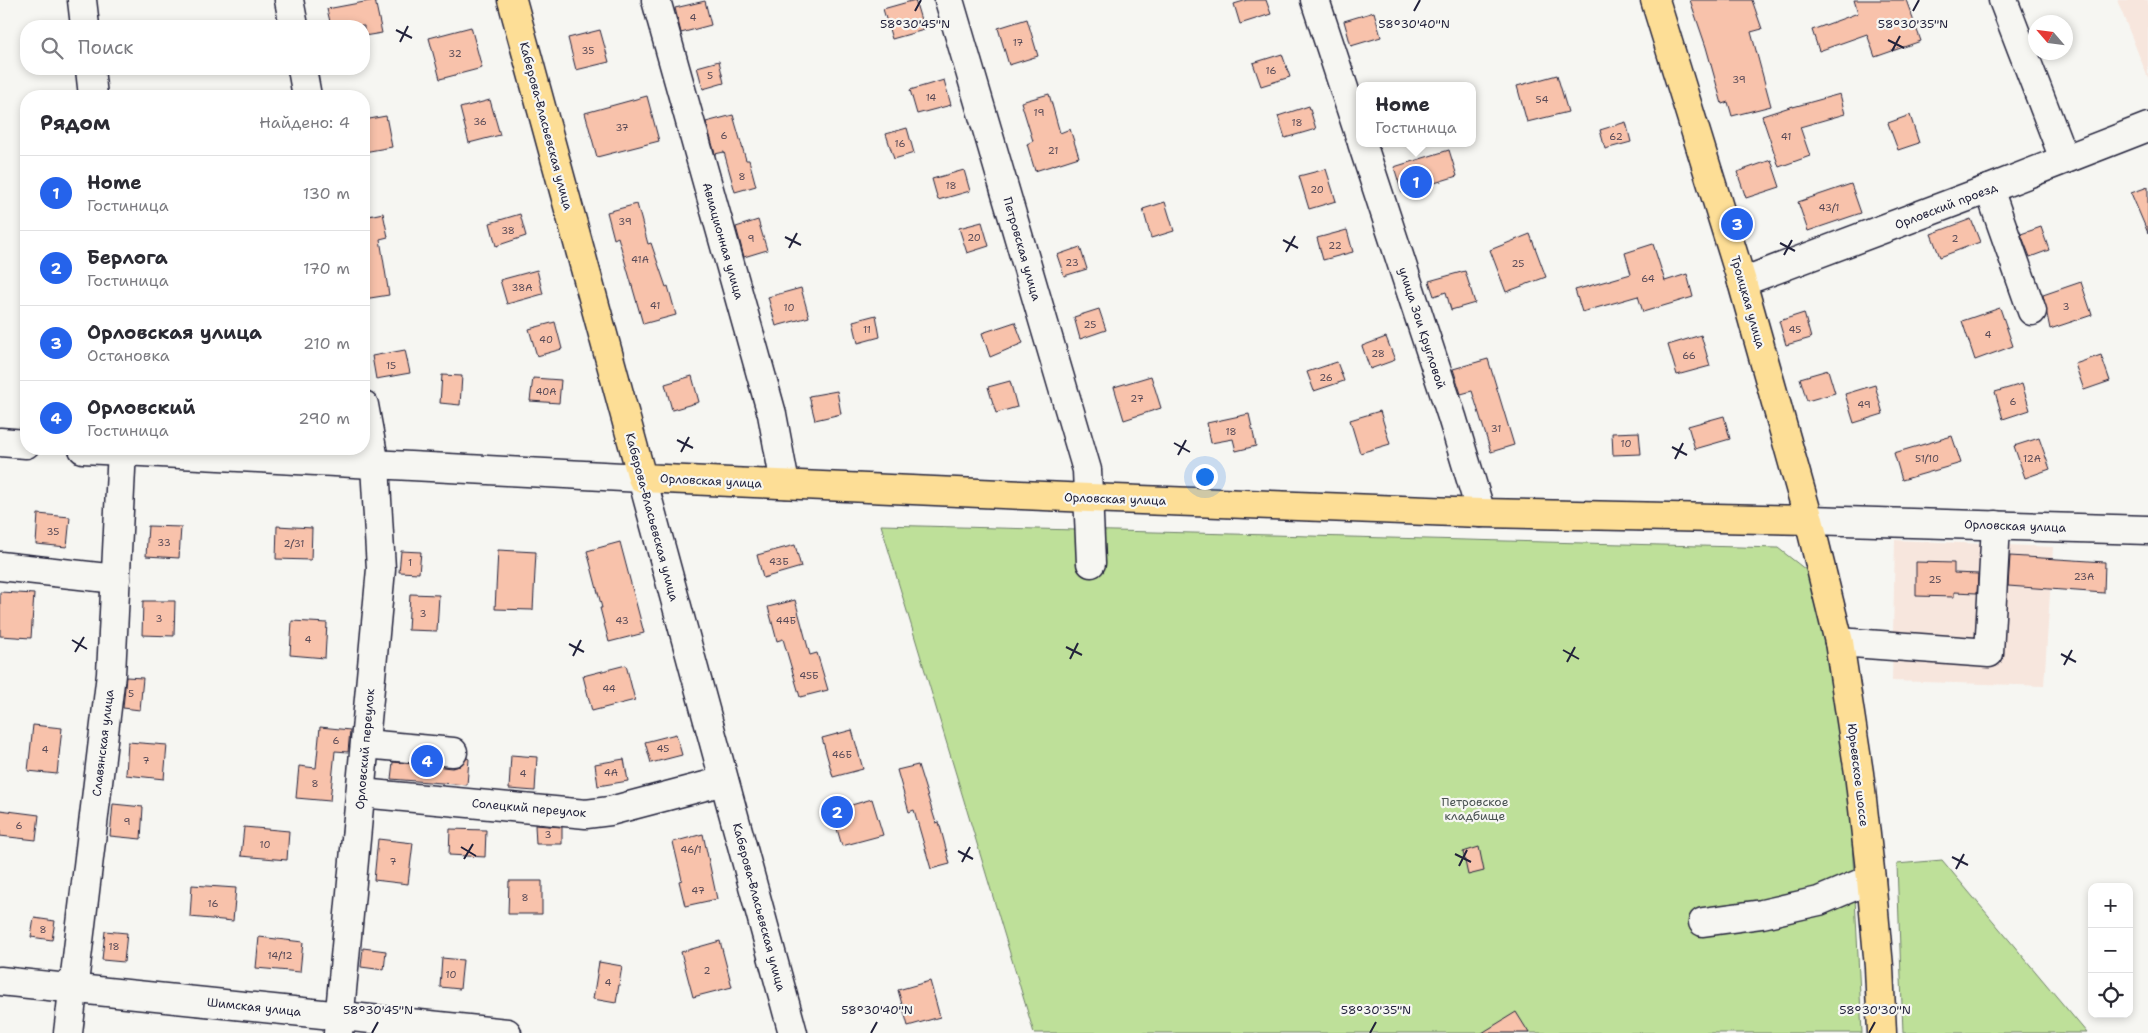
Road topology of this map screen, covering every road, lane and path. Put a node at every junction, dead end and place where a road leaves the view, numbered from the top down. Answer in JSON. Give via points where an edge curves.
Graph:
{"nodes":[{"id":1,"x":82,"y":0,"type":"edge"},
{"id":2,"x":289,"y":0,"type":"edge"},
{"id":3,"x":512,"y":0,"type":"edge"},
{"id":4,"x":656,"y":0,"type":"edge"},
{"id":5,"x":949,"y":0,"type":"edge"},
{"id":6,"x":1315,"y":0,"type":"edge"},
{"id":7,"x":1655,"y":0,"type":"edge"},
{"id":8,"x":2003,"y":0,"type":"edge"},
{"id":9,"x":84,"y":20,"type":"edge"},
{"id":10,"x":293,"y":20,"type":"edge"},
{"id":11,"x":91,"y":75,"type":"edge"},
{"id":12,"x":303,"y":75,"type":"edge"},
{"id":13,"x":92,"y":90,"type":"edge"},
{"id":14,"x":306,"y":90,"type":"edge"},
{"id":15,"x":1356,"y":125,"type":"edge"},
{"id":16,"x":2148,"y":127,"type":"edge"},
{"id":17,"x":1363,"y":147,"type":"edge"},
{"id":18,"x":2064,"y":159,"type":"junction"},
{"id":19,"x":1989,"y":189,"type":"junction"},
{"id":20,"x":1742,"y":282,"type":"junction"},
{"id":21,"x":2032,"y":311,"type":"dead end"},
{"id":22,"x":370,"y":438,"type":"edge"},
{"id":23,"x":0,"y":442,"type":"edge"},
{"id":24,"x":20,"y":444,"type":"edge"},
{"id":25,"x":122,"y":455,"type":"edge"},
{"id":26,"x":206,"y":455,"type":"edge"},
{"id":27,"x":375,"y":465,"type":"junction"},
{"id":28,"x":642,"y":478,"type":"junction"},
{"id":29,"x":785,"y":484,"type":"junction"},
{"id":30,"x":1090,"y":498,"type":"junction"},
{"id":31,"x":1481,"y":513,"type":"junction"},
{"id":32,"x":1809,"y":520,"type":"junction"},
{"id":33,"x":1996,"y":525,"type":"junction"},
{"id":34,"x":2148,"y":530,"type":"edge"},
{"id":35,"x":1091,"y":563,"type":"dead end"},
{"id":36,"x":0,"y":566,"type":"edge"},
{"id":37,"x":116,"y":579,"type":"junction"},
{"id":38,"x":1839,"y":642,"type":"junction"},
{"id":39,"x":365,"y":744,"type":"junction"},
{"id":40,"x":453,"y":752,"type":"dead end"},
{"id":41,"x":724,"y":781,"type":"junction"},
{"id":42,"x":361,"y":793,"type":"junction"},
{"id":43,"x":1871,"y":879,"type":"junction"},
{"id":44,"x":1703,"y":922,"type":"dead end"},
{"id":45,"x":0,"y":981,"type":"edge"},
{"id":46,"x":73,"y":988,"type":"junction"},
{"id":47,"x":338,"y":1024,"type":"edge"},
{"id":48,"x":68,"y":1033,"type":"edge"},
{"id":49,"x":507,"y":1033,"type":"edge"},
{"id":50,"x":793,"y":1033,"type":"edge"},
{"id":51,"x":1882,"y":1033,"type":"edge"}],
"edges":[{"from":1,"to":9,"type":"street"},
{"from":2,"to":10,"type":"street"},
{"from":3,"to":28,"type":"main road","name":"Каберова-Власьевская улица"},
{"from":4,"to":29,"type":"street","name":"Авиационная улица","via":[[772,414]]},
{"from":5,"to":30,"type":"street","name":"Петровская улица","via":[[1088,470]]},
{"from":6,"to":15,"type":"street"},
{"from":7,"to":20,"type":"main road","name":"Троицкая улица"},
{"from":8,"to":18,"type":"street"},
{"from":11,"to":13,"type":"street"},
{"from":12,"to":14,"type":"street"},
{"from":16,"to":18,"type":"street","name":"Орловский проезд"},
{"from":17,"to":31,"type":"street","name":"улица Зои Кругловой"},
{"from":18,"to":19,"type":"street","name":"Орловский проезд"},
{"from":19,"to":20,"type":"street","name":"Орловский проезд"},
{"from":19,"to":21,"type":"street"},
{"from":20,"to":32,"type":"main road","name":"Троицкая улица"},
{"from":22,"to":27,"type":"street","name":"Орловский переулок"},
{"from":23,"to":24,"type":"street"},
{"from":25,"to":37,"type":"street","name":"Славянская улица"},
{"from":26,"to":27,"type":"street","name":"Орловская улица"},
{"from":27,"to":28,"type":"street","name":"Орловская улица"},
{"from":27,"to":39,"type":"street","name":"Орловский переулок","via":[[381,569]]},
{"from":28,"to":29,"type":"main road","name":"Орловская улица"},
{"from":28,"to":41,"type":"street","name":"Каберова-Власьевская улица"},
{"from":29,"to":30,"type":"main road","name":"Орловская улица"},
{"from":30,"to":31,"type":"main road","name":"Орловская улица"},
{"from":30,"to":35,"type":"street","name":"Петровская улица"},
{"from":31,"to":32,"type":"main road","name":"Орловская улица"},
{"from":32,"to":33,"type":"street","name":"Орловская улица"},
{"from":32,"to":38,"type":"main road","name":"Юрьевское шоссе"},
{"from":33,"to":34,"type":"street","name":"Орловская улица"},
{"from":33,"to":38,"type":"street","via":[[1989,653]]},
{"from":36,"to":37,"type":"street"},
{"from":37,"to":46,"type":"street","name":"Славянская улица","via":[[111,674]]},
{"from":38,"to":43,"type":"main road","name":"Юрьевское шоссе","via":[[1860,773]]},
{"from":39,"to":40,"type":"street"},
{"from":39,"to":42,"type":"street","name":"Орловский переулок"},
{"from":41,"to":42,"type":"street","name":"Солецкий переулок","via":[[610,811],[586,814]]},
{"from":41,"to":50,"type":"street","name":"Каберова-Власьевская улица"},
{"from":42,"to":47,"type":"street","name":"Орловский переулок"},
{"from":43,"to":44,"type":"street","via":[[1819,901],[1762,914]]},
{"from":43,"to":51,"type":"main road","name":"Юрьевское шоссе"},
{"from":45,"to":46,"type":"street","name":"Шимская улица"},
{"from":46,"to":47,"type":"street","name":"Шимская улица"},
{"from":46,"to":48,"type":"street","name":"Славянская улица"},
{"from":47,"to":49,"type":"street","name":"Шимская улица"}]}
